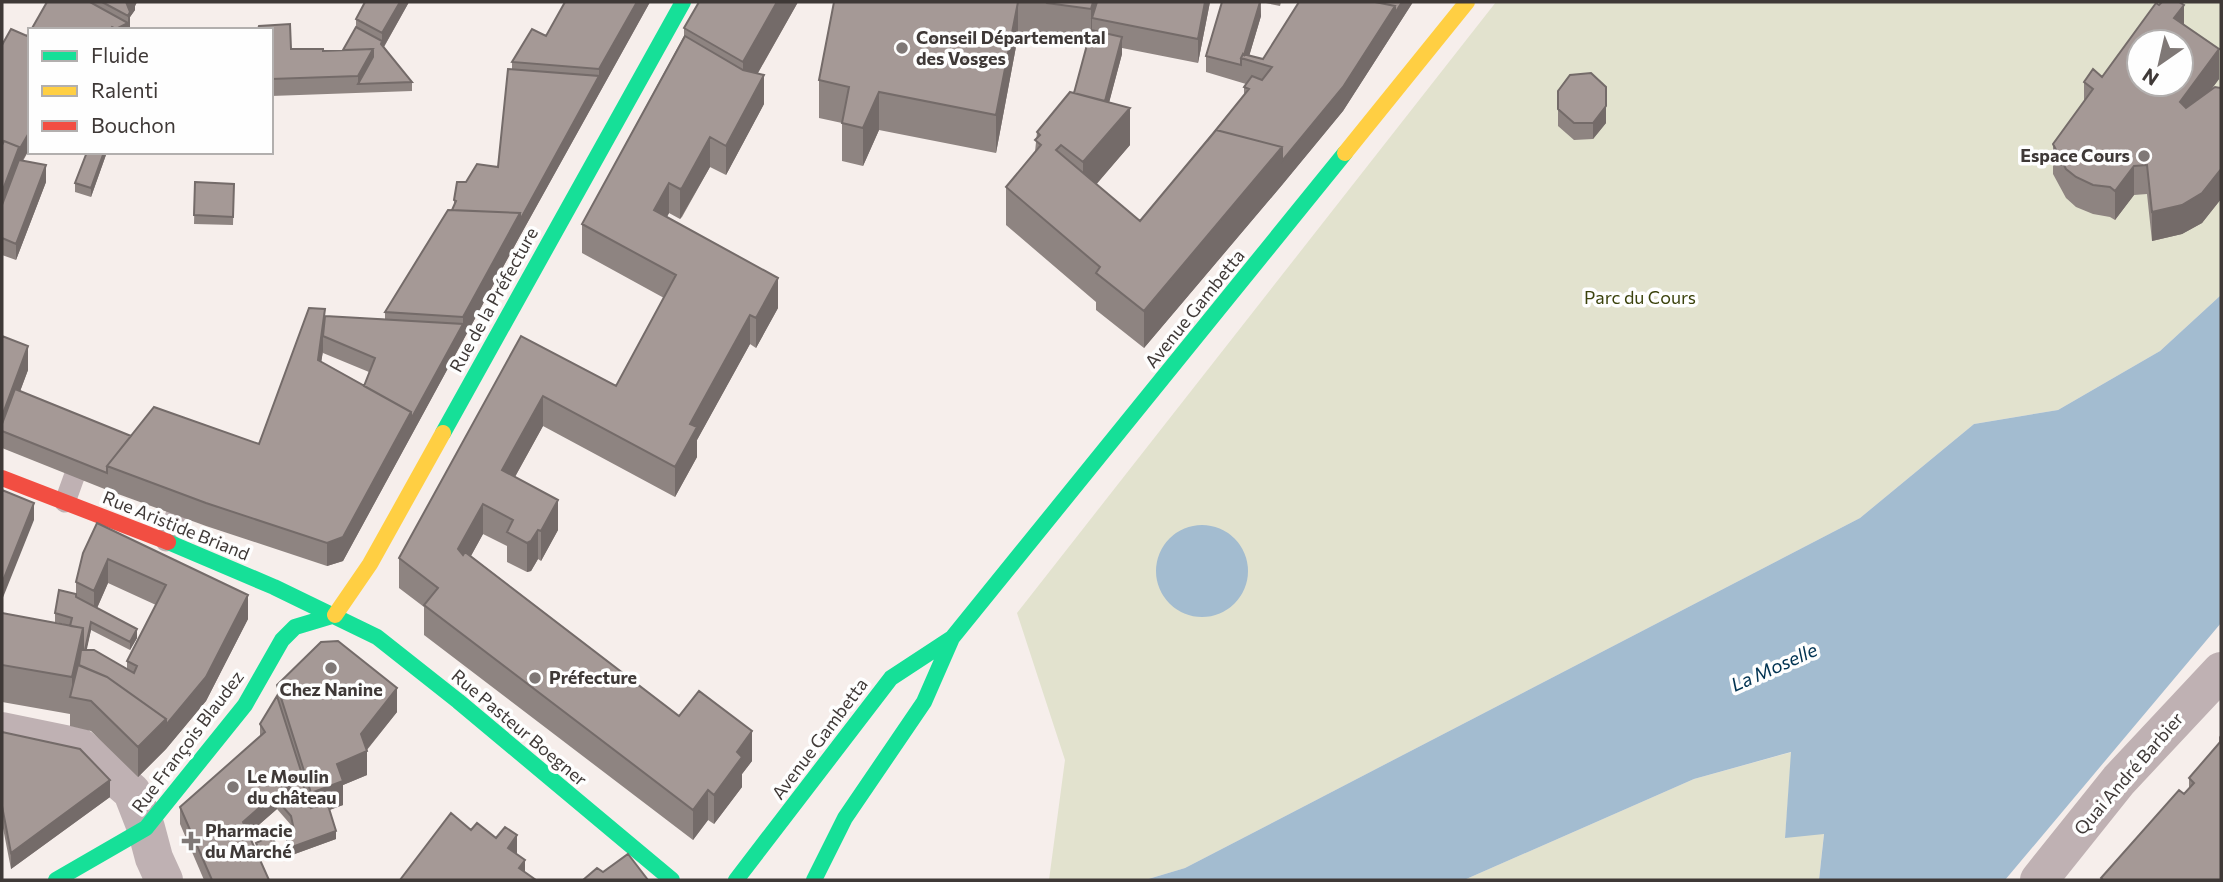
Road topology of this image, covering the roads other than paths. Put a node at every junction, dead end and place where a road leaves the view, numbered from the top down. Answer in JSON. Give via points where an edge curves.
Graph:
{"nodes":[{"id":1,"x":683,"y":2,"type":"edge"},
{"id":2,"x":1467,"y":2,"type":"edge"},
{"id":3,"x":74,"y":477,"type":"edge"},
{"id":4,"x":2,"y":478,"type":"edge"},
{"id":5,"x":65,"y":502,"type":"junction"},
{"id":6,"x":176,"y":515,"type":"edge"},
{"id":7,"x":166,"y":541,"type":"junction"},
{"id":8,"x":335,"y":615,"type":"junction"},
{"id":9,"x":952,"y":638,"type":"junction"},
{"id":10,"x":2221,"y":671,"type":"edge"},
{"id":11,"x":2,"y":731,"type":"edge"},
{"id":12,"x":146,"y":828,"type":"junction"},
{"id":13,"x":55,"y":880,"type":"edge"},
{"id":14,"x":164,"y":880,"type":"edge"},
{"id":15,"x":672,"y":880,"type":"edge"},
{"id":16,"x":736,"y":880,"type":"edge"},
{"id":17,"x":814,"y":880,"type":"edge"},
{"id":18,"x":2039,"y":880,"type":"edge"}],
"edges":[{"from":1,"to":8,"type":"street","name":"Rue de la Préfecture","via":[[370,564]]},
{"from":2,"to":9,"type":"street","name":"Avenue Gambetta"},
{"from":3,"to":5,"type":"lane"},
{"from":4,"to":5,"type":"street","name":"Rue Aristide Briand"},
{"from":5,"to":7,"type":"street","name":"Rue Aristide Briand"},
{"from":6,"to":7,"type":"lane"},
{"from":7,"to":8,"type":"street","name":"Rue Aristide Briand"},
{"from":8,"to":12,"type":"street","name":"Rue François Blaudez","via":[[295,627],[282,640],[244,705]]},
{"from":8,"to":15,"type":"street","name":"Rue Pasteur Boegner","via":[[377,637]]},
{"from":9,"to":16,"type":"street","name":"Avenue Gambetta","via":[[891,678]]},
{"from":9,"to":17,"type":"street","name":"Avenue Gambetta","via":[[925,702],[845,818]]},
{"from":10,"to":18,"type":"street","name":"Quai André Barbier","via":[[2119,780]]},
{"from":11,"to":12,"type":"street","via":[[80,747],[132,792]]},
{"from":12,"to":13,"type":"street","name":"Rue François Blaudez"},
{"from":12,"to":14,"type":"street"}]}
